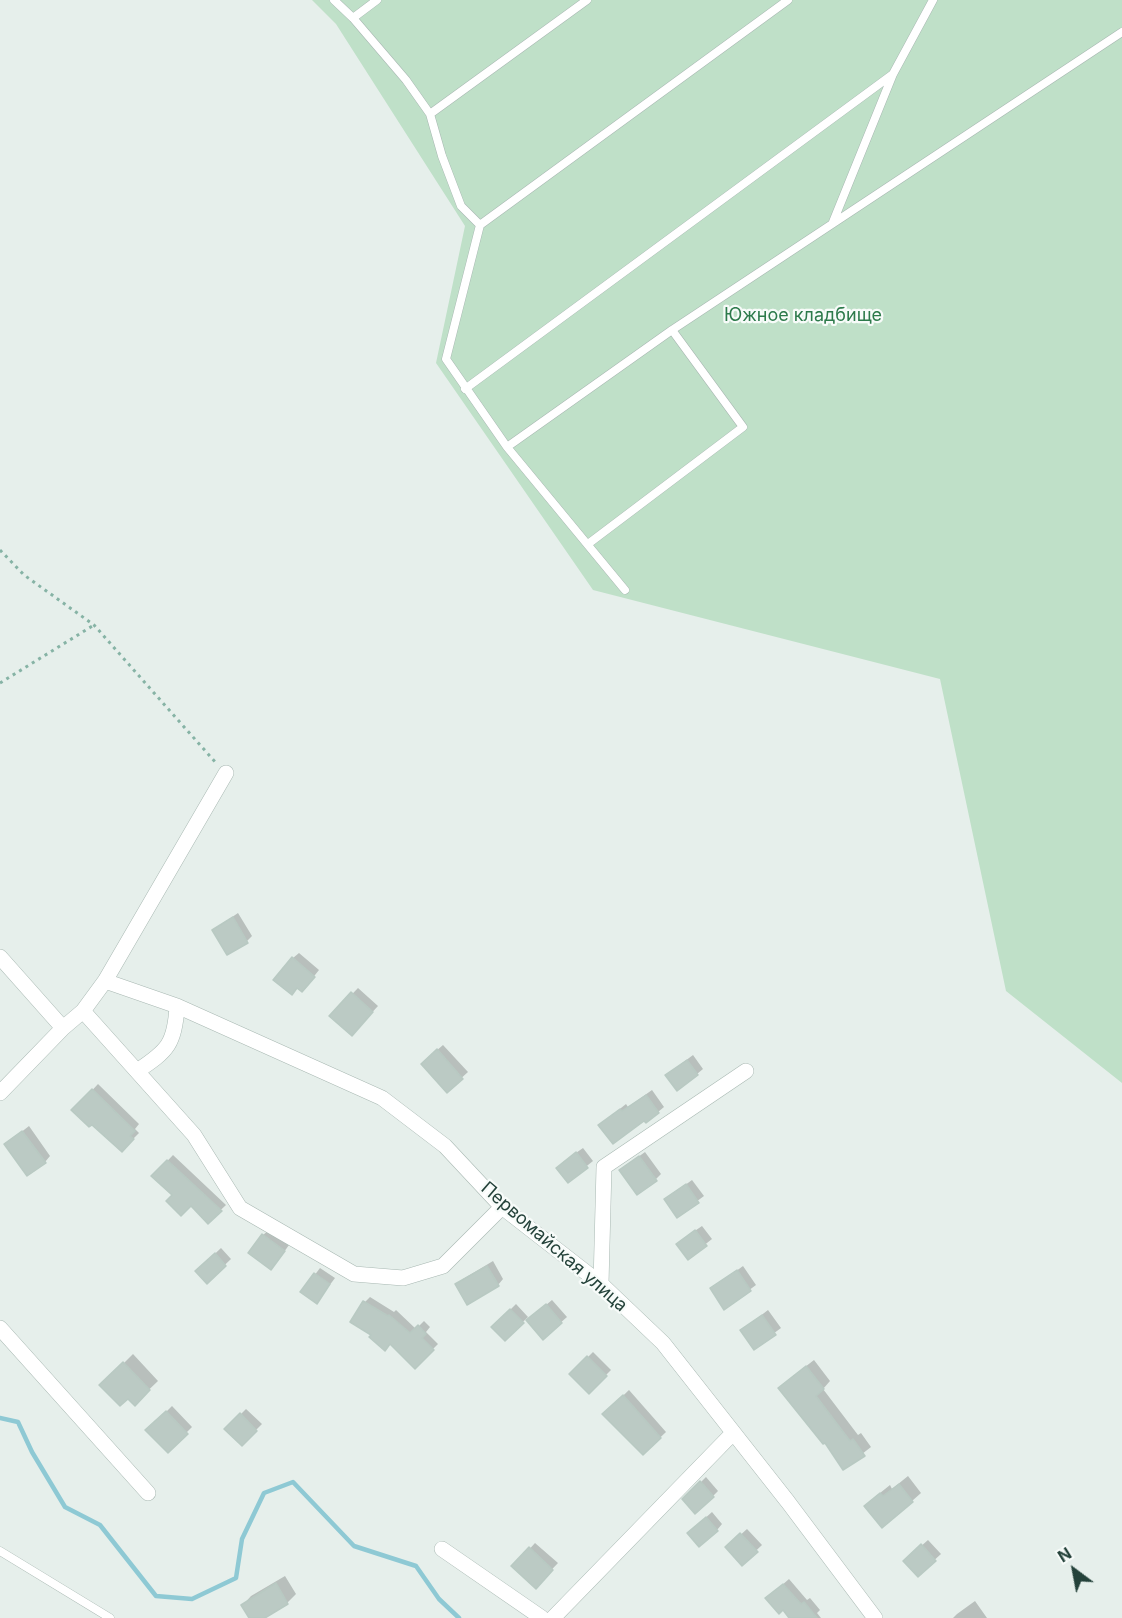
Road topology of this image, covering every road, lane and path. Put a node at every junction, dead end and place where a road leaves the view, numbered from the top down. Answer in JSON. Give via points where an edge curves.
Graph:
{"nodes":[{"id":1,"x":334,"y":0,"type":"edge"},
{"id":2,"x":377,"y":0,"type":"edge"},
{"id":3,"x":586,"y":0,"type":"edge"},
{"id":4,"x":788,"y":0,"type":"edge"},
{"id":5,"x":933,"y":0,"type":"edge"},
{"id":6,"x":353,"y":18,"type":"junction"},
{"id":7,"x":1122,"y":32,"type":"edge"},
{"id":8,"x":893,"y":74,"type":"junction"},
{"id":9,"x":430,"y":114,"type":"junction"},
{"id":10,"x":833,"y":222,"type":"junction"},
{"id":11,"x":480,"y":225,"type":"junction"},
{"id":12,"x":672,"y":330,"type":"junction"},
{"id":13,"x":465,"y":389,"type":"junction"},
{"id":14,"x":507,"y":447,"type":"junction"},
{"id":15,"x":588,"y":544,"type":"junction"},
{"id":16,"x":0,"y":550,"type":"edge"},
{"id":17,"x":625,"y":590,"type":"dead end"},
{"id":18,"x":94,"y":625,"type":"junction"},
{"id":19,"x":0,"y":683,"type":"edge"},
{"id":20,"x":226,"y":773,"type":"joint"},
{"id":21,"x":0,"y":957,"type":"edge"},
{"id":22,"x":105,"y":981,"type":"junction"},
{"id":23,"x":177,"y":1006,"type":"junction"},
{"id":24,"x":83,"y":1011,"type":"junction"},
{"id":25,"x":63,"y":1029,"type":"junction"},
{"id":26,"x":137,"y":1071,"type":"junction"},
{"id":27,"x":746,"y":1071,"type":"dead end"},
{"id":28,"x":0,"y":1093,"type":"edge"},
{"id":29,"x":501,"y":1207,"type":"junction"},
{"id":30,"x":601,"y":1284,"type":"junction"},
{"id":31,"x":0,"y":1328,"type":"edge"},
{"id":32,"x":733,"y":1433,"type":"junction"},
{"id":33,"x":148,"y":1493,"type":"dead end"},
{"id":34,"x":442,"y":1550,"type":"dead end"},
{"id":35,"x":0,"y":1551,"type":"edge"},
{"id":36,"x":110,"y":1618,"type":"edge"},
{"id":37,"x":542,"y":1618,"type":"edge"},
{"id":38,"x":553,"y":1618,"type":"edge"},
{"id":39,"x":875,"y":1618,"type":"edge"}],
"edges":[{"from":1,"to":6,"type":"lane"},
{"from":2,"to":6,"type":"lane"},
{"from":3,"to":9,"type":"lane"},
{"from":4,"to":11,"type":"lane"},
{"from":5,"to":8,"type":"lane"},
{"from":6,"to":9,"type":"lane"},
{"from":7,"to":10,"type":"lane"},
{"from":8,"to":10,"type":"lane"},
{"from":8,"to":13,"type":"lane"},
{"from":9,"to":11,"type":"lane","via":[[461,206]]},
{"from":10,"to":12,"type":"lane"},
{"from":11,"to":13,"type":"lane","via":[[446,359]]},
{"from":12,"to":14,"type":"lane"},
{"from":12,"to":15,"type":"lane","via":[[743,427]]},
{"from":13,"to":14,"type":"lane"},
{"from":14,"to":15,"type":"lane"},
{"from":15,"to":17,"type":"lane"},
{"from":16,"to":18,"type":"path","via":[[24,575]]},
{"from":18,"to":19,"type":"path"},
{"from":18,"to":20,"type":"path"},
{"from":20,"to":22,"type":"street"},
{"from":21,"to":25,"type":"street"},
{"from":22,"to":23,"type":"street","name":"Первомайская улица"},
{"from":22,"to":24,"type":"street"},
{"from":23,"to":26,"type":"street","via":[[176,1029],[170,1043],[159,1057]]},
{"from":23,"to":29,"type":"street","name":"Первомайская улица","via":[[382,1098],[445,1146]]},
{"from":24,"to":25,"type":"street"},
{"from":24,"to":26,"type":"street"},
{"from":25,"to":28,"type":"street"},
{"from":26,"to":29,"type":"street","via":[[194,1135],[240,1208],[354,1274],[403,1278],[443,1266]]},
{"from":27,"to":30,"type":"street","via":[[604,1167]]},
{"from":29,"to":30,"type":"street","name":"Первомайская улица"},
{"from":30,"to":32,"type":"street","name":"Первомайская улица","via":[[663,1343]]},
{"from":31,"to":33,"type":"street"},
{"from":32,"to":38,"type":"street"},
{"from":32,"to":39,"type":"street","name":"Первомайская улица"},
{"from":34,"to":37,"type":"street"},
{"from":35,"to":36,"type":"lane"}]}
